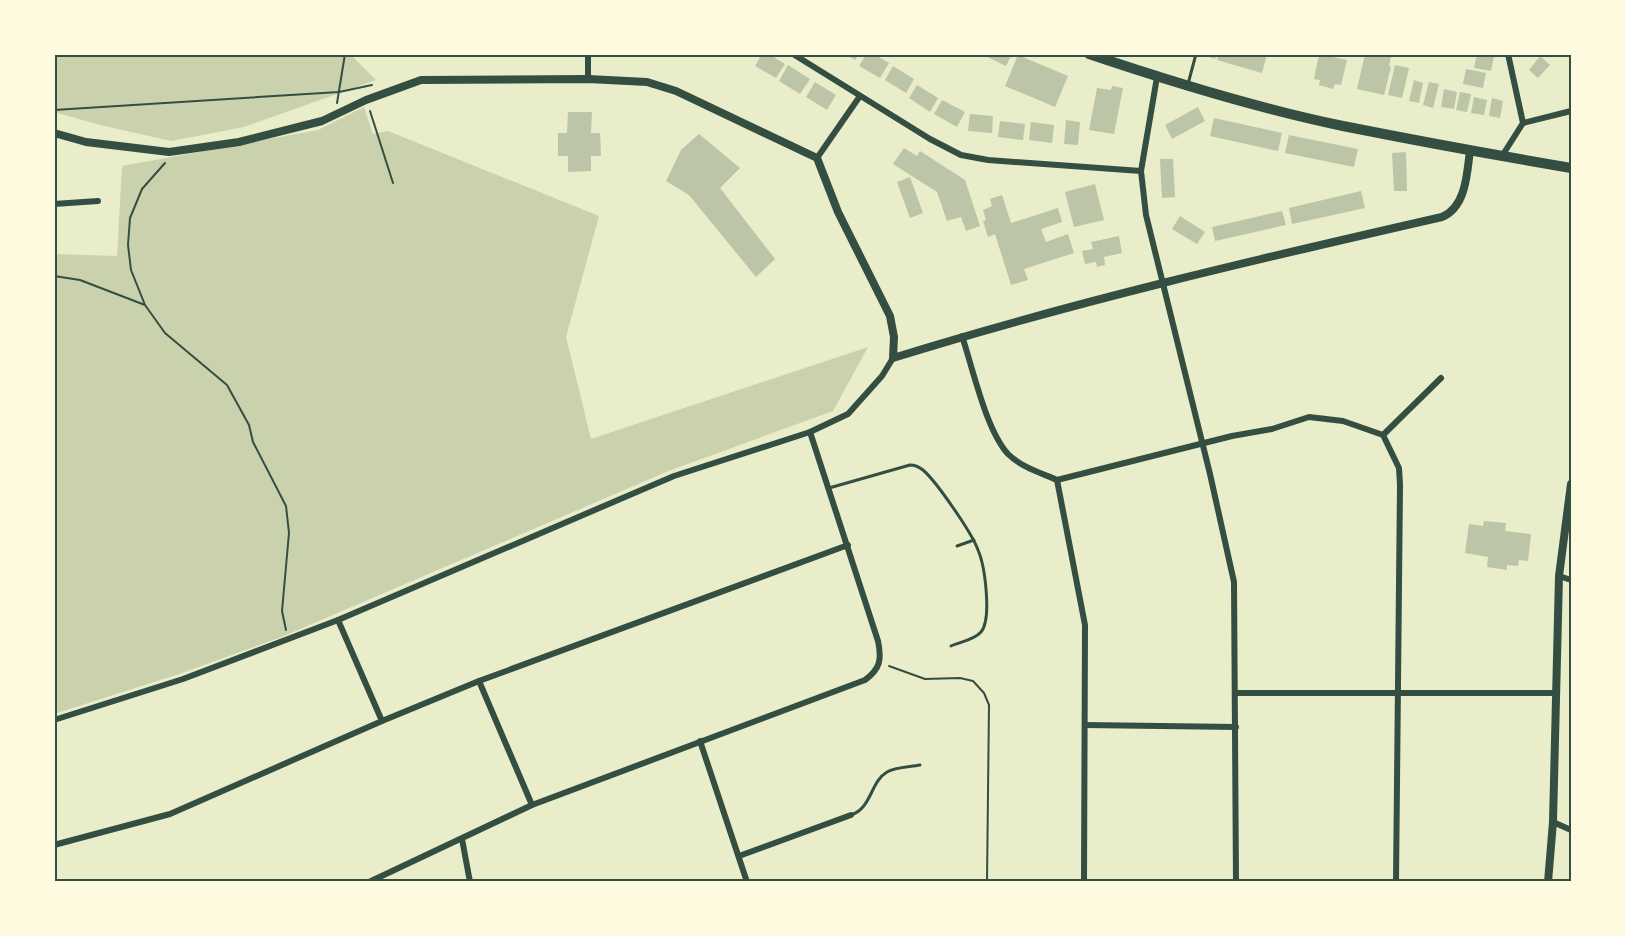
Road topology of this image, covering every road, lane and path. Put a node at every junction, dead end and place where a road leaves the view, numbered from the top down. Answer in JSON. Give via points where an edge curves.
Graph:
{"nodes":[{"id":1,"x":345,"y":54,"type":"edge"},
{"id":2,"x":588,"y":54,"type":"edge"},
{"id":3,"x":794,"y":54,"type":"edge"},
{"id":4,"x":1089,"y":54,"type":"edge"},
{"id":5,"x":1197,"y":54,"type":"edge"},
{"id":6,"x":1508,"y":54,"type":"edge"},
{"id":7,"x":1157,"y":77,"type":"junction"},
{"id":8,"x":588,"y":79,"type":"junction"},
{"id":9,"x":1187,"y":86,"type":"junction"},
{"id":10,"x":392,"y":91,"type":"junction"},
{"id":11,"x":339,"y":92,"type":"junction"},
{"id":12,"x":860,"y":96,"type":"junction"},
{"id":13,"x":366,"y":100,"type":"junction"},
{"id":14,"x":54,"y":110,"type":"edge"},
{"id":15,"x":1571,"y":111,"type":"edge"},
{"id":16,"x":335,"y":115,"type":"junction"},
{"id":17,"x":1523,"y":123,"type":"junction"},
{"id":18,"x":54,"y":133,"type":"edge"},
{"id":19,"x":1470,"y":150,"type":"junction"},
{"id":20,"x":169,"y":152,"type":"junction"},
{"id":21,"x":1502,"y":156,"type":"junction"},
{"id":22,"x":817,"y":158,"type":"junction"},
{"id":23,"x":1571,"y":168,"type":"edge"},
{"id":24,"x":1141,"y":171,"type":"junction"},
{"id":25,"x":393,"y":183,"type":"dead end"},
{"id":26,"x":98,"y":201,"type":"dead end"},
{"id":27,"x":54,"y":204,"type":"edge"},
{"id":28,"x":54,"y":276,"type":"edge"},
{"id":29,"x":1163,"y":284,"type":"junction"},
{"id":30,"x":145,"y":305,"type":"junction"},
{"id":31,"x":962,"y":336,"type":"junction"},
{"id":32,"x":893,"y":358,"type":"junction"},
{"id":33,"x":1441,"y":378,"type":"dead end"},
{"id":34,"x":810,"y":432,"type":"junction"},
{"id":35,"x":1383,"y":435,"type":"junction"},
{"id":36,"x":1201,"y":445,"type":"junction"},
{"id":37,"x":1058,"y":480,"type":"junction"},
{"id":38,"x":829,"y":488,"type":"junction"},
{"id":39,"x":1571,"y":488,"type":"edge"},
{"id":40,"x":974,"y":540,"type":"junction"},
{"id":41,"x":848,"y":545,"type":"junction"},
{"id":42,"x":957,"y":546,"type":"dead end"},
{"id":43,"x":1559,"y":576,"type":"junction"},
{"id":44,"x":1571,"y":580,"type":"edge"},
{"id":45,"x":338,"y":620,"type":"junction"},
{"id":46,"x":289,"y":638,"type":"junction"},
{"id":47,"x":951,"y":646,"type":"dead end"},
{"id":48,"x":880,"y":663,"type":"junction"},
{"id":49,"x":479,"y":681,"type":"junction"},
{"id":50,"x":1398,"y":692,"type":"junction"},
{"id":51,"x":1236,"y":693,"type":"junction"},
{"id":52,"x":1557,"y":693,"type":"junction"},
{"id":53,"x":54,"y":720,"type":"edge"},
{"id":54,"x":382,"y":721,"type":"junction"},
{"id":55,"x":1085,"y":725,"type":"junction"},
{"id":56,"x":1236,"y":727,"type":"junction"},
{"id":57,"x":700,"y":741,"type":"junction"},
{"id":58,"x":920,"y":765,"type":"dead end"},
{"id":59,"x":532,"y":805,"type":"junction"},
{"id":60,"x":851,"y":815,"type":"joint"},
{"id":61,"x":1552,"y":822,"type":"junction"},
{"id":62,"x":1571,"y":830,"type":"edge"},
{"id":63,"x":462,"y":839,"type":"junction"},
{"id":64,"x":54,"y":845,"type":"edge"},
{"id":65,"x":739,"y":856,"type":"junction"},
{"id":66,"x":369,"y":882,"type":"edge"},
{"id":67,"x":470,"y":882,"type":"edge"},
{"id":68,"x":747,"y":882,"type":"edge"},
{"id":69,"x":987,"y":882,"type":"edge"},
{"id":70,"x":1084,"y":882,"type":"edge"},
{"id":71,"x":1236,"y":882,"type":"edge"},
{"id":72,"x":1396,"y":882,"type":"edge"},
{"id":73,"x":1548,"y":882,"type":"edge"}],
"edges":[{"from":1,"to":11,"type":"path"},
{"from":2,"to":8,"type":"street"},
{"from":3,"to":12,"type":"street"},
{"from":4,"to":7,"type":"main road"},
{"from":5,"to":9,"type":"lane"},
{"from":6,"to":17,"type":"street"},
{"from":7,"to":9,"type":"main road"},
{"from":7,"to":24,"type":"street"},
{"from":8,"to":10,"type":"street","via":[[421,80]]},
{"from":8,"to":22,"type":"street","via":[[647,82],[676,91]]},
{"from":9,"to":19,"type":"main road","via":[[1342,126]]},
{"from":10,"to":11,"type":"path","via":[[377,84]]},
{"from":10,"to":13,"type":"street"},
{"from":11,"to":14,"type":"path"},
{"from":11,"to":16,"type":"path"},
{"from":12,"to":22,"type":"street"},
{"from":12,"to":24,"type":"street","via":[[961,155]]},
{"from":13,"to":16,"type":"street"},
{"from":13,"to":25,"type":"path"},
{"from":15,"to":17,"type":"street"},
{"from":16,"to":20,"type":"street","via":[[239,142]]},
{"from":17,"to":21,"type":"street"},
{"from":18,"to":20,"type":"street","via":[[95,143]]},
{"from":19,"to":21,"type":"main road"},
{"from":19,"to":29,"type":"street","via":[[1463,193],[1450,214]]},
{"from":20,"to":30,"type":"path","via":[[166,162],[142,189],[130,218],[131,270]]},
{"from":21,"to":23,"type":"main road"},
{"from":22,"to":32,"type":"street","via":[[838,212],[890,316]]},
{"from":24,"to":29,"type":"street","via":[[1148,224]]},
{"from":26,"to":27,"type":"street"},
{"from":28,"to":30,"type":"path","via":[[80,280]]},
{"from":29,"to":31,"type":"street"},
{"from":29,"to":36,"type":"street"},
{"from":30,"to":46,"type":"path","via":[[165,333],[227,385],[286,506],[289,533],[282,611]]},
{"from":31,"to":32,"type":"street"},
{"from":31,"to":37,"type":"street","via":[[994,434],[1009,455]]},
{"from":32,"to":34,"type":"street","via":[[848,414]]},
{"from":33,"to":35,"type":"street"},
{"from":34,"to":38,"type":"street"},
{"from":34,"to":45,"type":"street","via":[[674,476]]},
{"from":35,"to":36,"type":"street","via":[[1343,422],[1309,417]]},
{"from":35,"to":50,"type":"street","via":[[1399,468]]},
{"from":36,"to":37,"type":"street"},
{"from":36,"to":51,"type":"street","via":[[1234,582]]},
{"from":37,"to":55,"type":"street","via":[[1085,625]]},
{"from":38,"to":40,"type":"lane","via":[[916,465],[928,474]]},
{"from":38,"to":41,"type":"street"},
{"from":39,"to":43,"type":"street"},
{"from":40,"to":42,"type":"lane"},
{"from":40,"to":47,"type":"lane","via":[[984,574],[984,623],[976,636]]},
{"from":41,"to":48,"type":"street","via":[[878,641]]},
{"from":41,"to":49,"type":"street"},
{"from":43,"to":44,"type":"street"},
{"from":43,"to":52,"type":"street"},
{"from":45,"to":46,"type":"street"},
{"from":45,"to":54,"type":"street"},
{"from":46,"to":53,"type":"street","via":[[183,679]]},
{"from":48,"to":57,"type":"street","via":[[865,680]]},
{"from":48,"to":69,"type":"path","via":[[926,679],[973,681],[984,693],[989,705]]},
{"from":49,"to":54,"type":"street"},
{"from":49,"to":59,"type":"street"},
{"from":50,"to":51,"type":"street"},
{"from":50,"to":52,"type":"street"},
{"from":50,"to":72,"type":"street"},
{"from":51,"to":56,"type":"street"},
{"from":52,"to":61,"type":"street"},
{"from":54,"to":64,"type":"street","via":[[170,814]]},
{"from":55,"to":56,"type":"street"},
{"from":55,"to":70,"type":"street"},
{"from":56,"to":71,"type":"street"},
{"from":57,"to":59,"type":"street"},
{"from":57,"to":65,"type":"street"},
{"from":58,"to":60,"type":"lane","via":[[888,771],[859,813]]},
{"from":59,"to":63,"type":"street"},
{"from":60,"to":65,"type":"street"},
{"from":61,"to":62,"type":"street"},
{"from":61,"to":73,"type":"street"},
{"from":63,"to":66,"type":"street"},
{"from":63,"to":67,"type":"street"},
{"from":65,"to":68,"type":"street"}]}
